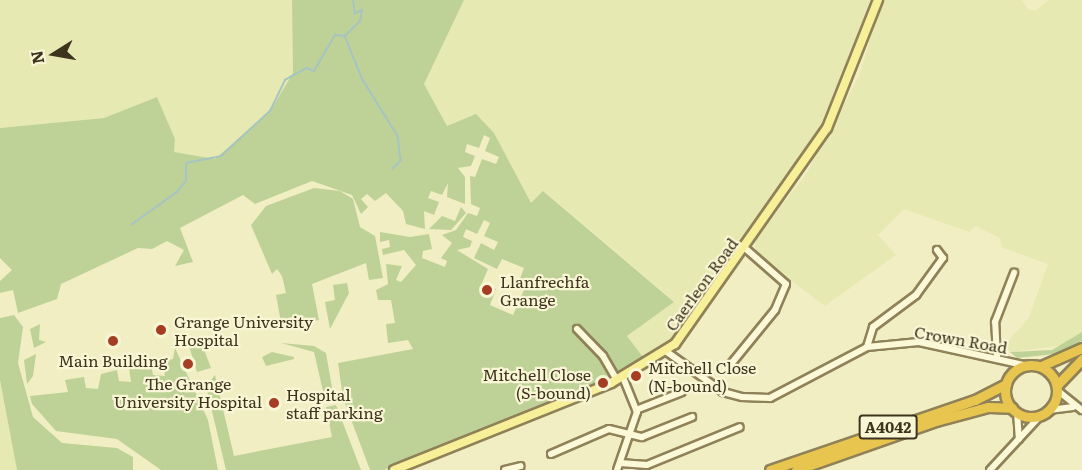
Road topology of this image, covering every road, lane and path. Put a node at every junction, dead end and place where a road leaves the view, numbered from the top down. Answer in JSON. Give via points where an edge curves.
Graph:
{"nodes":[{"id":1,"x":878,"y":0,"type":"edge"},
{"id":2,"x":745,"y":248,"type":"junction"},
{"id":3,"x":937,"y":250,"type":"dead end"},
{"id":4,"x":1014,"y":273,"type":"dead end"},
{"id":5,"x":1011,"y":282,"type":"junction"},
{"id":6,"x":1018,"y":285,"type":"dead end"},
{"id":7,"x":577,"y":328,"type":"dead end"},
{"id":8,"x":867,"y":346,"type":"junction"},
{"id":9,"x":1082,"y":348,"type":"edge"},
{"id":10,"x":733,"y":350,"type":"dead end"},
{"id":11,"x":667,"y":352,"type":"junction"},
{"id":12,"x":740,"y":355,"type":"junction"},
{"id":13,"x":999,"y":357,"type":"junction"},
{"id":14,"x":1082,"y":359,"type":"edge"},
{"id":15,"x":731,"y":364,"type":"dead end"},
{"id":16,"x":1024,"y":365,"type":"junction"},
{"id":17,"x":1041,"y":366,"type":"junction"},
{"id":18,"x":620,"y":379,"type":"junction"},
{"id":19,"x":1006,"y":384,"type":"junction"},
{"id":20,"x":1057,"y":388,"type":"junction"},
{"id":21,"x":682,"y":392,"type":"dead end"},
{"id":22,"x":1074,"y":406,"type":"junction"},
{"id":23,"x":636,"y":410,"type":"junction"},
{"id":24,"x":1014,"y":410,"type":"junction"},
{"id":25,"x":1082,"y":410,"type":"edge"},
{"id":26,"x":1046,"y":412,"type":"junction"},
{"id":27,"x":692,"y":417,"type":"dead end"},
{"id":28,"x":740,"y":427,"type":"dead end"},
{"id":29,"x":630,"y":435,"type":"junction"},
{"id":30,"x":1019,"y":440,"type":"junction"},
{"id":31,"x":551,"y":454,"type":"dead end"},
{"id":32,"x":620,"y":463,"type":"junction"},
{"id":33,"x":520,"y":466,"type":"dead end"},
{"id":34,"x":394,"y":470,"type":"edge"},
{"id":35,"x":505,"y":470,"type":"edge"},
{"id":36,"x":617,"y":470,"type":"edge"},
{"id":37,"x":770,"y":470,"type":"edge"},
{"id":38,"x":796,"y":470,"type":"edge"},
{"id":39,"x":990,"y":470,"type":"edge"}],
"edges":[{"from":1,"to":2,"type":"main road","name":"Caerleon Road","via":[[827,128]]},
{"from":2,"to":11,"type":"main road","name":"Caerleon Road"},
{"from":2,"to":12,"type":"street","via":[[786,284],[775,310]]},
{"from":3,"to":8,"type":"street","via":[[944,258],[916,296],[873,327]]},
{"from":4,"to":5,"type":"street"},
{"from":5,"to":6,"type":"street"},
{"from":5,"to":13,"type":"street","via":[[995,322]]},
{"from":7,"to":18,"type":"street"},
{"from":8,"to":11,"type":"street","name":"Crown Road","via":[[770,398],[723,392]]},
{"from":8,"to":13,"type":"street","name":"Crown Road","via":[[919,342]]},
{"from":9,"to":17,"type":"highway"},
{"from":10,"to":12,"type":"street"},
{"from":11,"to":18,"type":"main road","name":"Caerleon Road"},
{"from":12,"to":15,"type":"street"},
{"from":13,"to":16,"type":"street","name":"Crown Road"},
{"from":14,"to":20,"type":"highway"},
{"from":16,"to":17,"type":"highway"},
{"from":16,"to":19,"type":"highway"},
{"from":17,"to":20,"type":"highway"},
{"from":18,"to":23,"type":"street"},
{"from":18,"to":34,"type":"main road","name":"Caerleon Road"},
{"from":19,"to":24,"type":"highway"},
{"from":19,"to":37,"type":"highway","number":"A4042","via":[[975,400]]},
{"from":20,"to":22,"type":"street"},
{"from":20,"to":26,"type":"highway"},
{"from":21,"to":23,"type":"street"},
{"from":22,"to":25,"type":"street"},
{"from":22,"to":26,"type":"street"},
{"from":23,"to":29,"type":"street"},
{"from":24,"to":26,"type":"highway"},
{"from":24,"to":30,"type":"street"},
{"from":24,"to":38,"type":"highway","number":"A4042","via":[[988,407],[945,418]]},
{"from":26,"to":30,"type":"street"},
{"from":27,"to":29,"type":"street","via":[[642,437]]},
{"from":28,"to":32,"type":"street","via":[[647,465]]},
{"from":29,"to":31,"type":"street","via":[[609,429]]},
{"from":29,"to":32,"type":"street"},
{"from":30,"to":39,"type":"street"},
{"from":32,"to":36,"type":"street"},
{"from":33,"to":35,"type":"street"}]}
